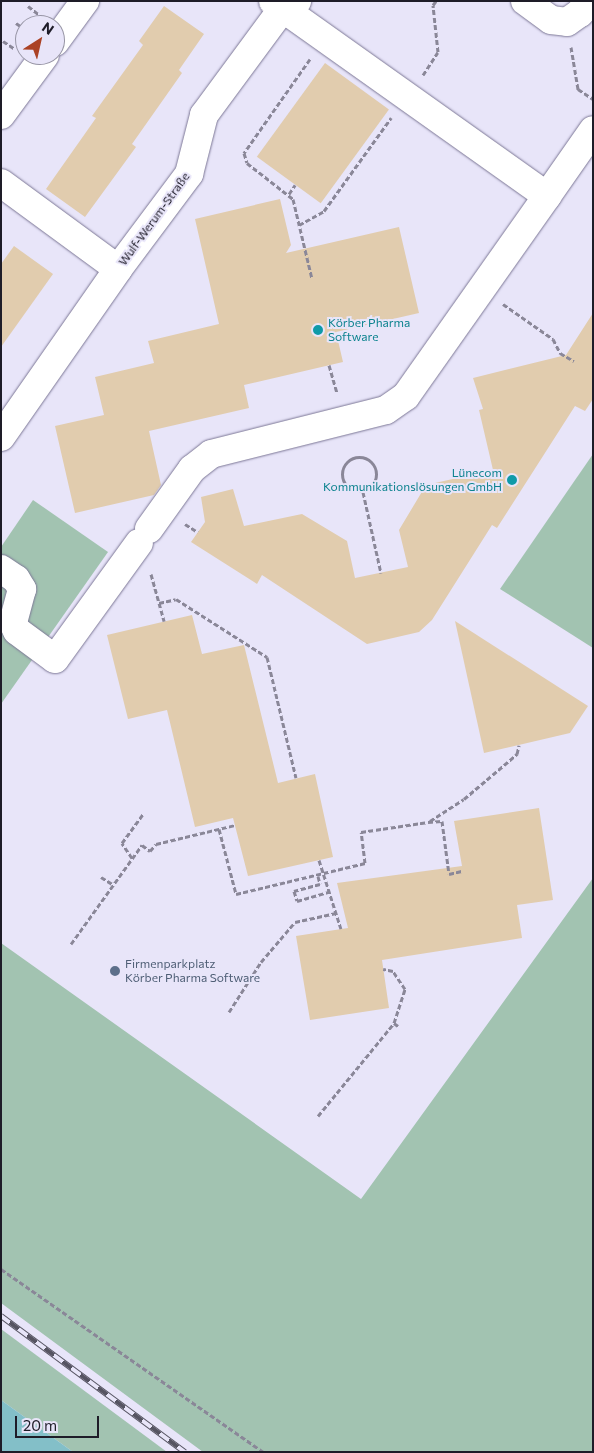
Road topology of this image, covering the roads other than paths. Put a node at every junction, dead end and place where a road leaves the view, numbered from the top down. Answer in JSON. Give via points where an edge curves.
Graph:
{"nodes":[{"id":1,"x":85,"y":1,"type":"edge"},
{"id":2,"x":525,"y":1,"type":"edge"},
{"id":3,"x":588,"y":1,"type":"edge"},
{"id":4,"x":284,"y":4,"type":"edge"},
{"id":5,"x":65,"y":28,"type":"edge"},
{"id":6,"x":38,"y":65,"type":"edge"},
{"id":7,"x":1,"y":115,"type":"edge"},
{"id":8,"x":593,"y":130,"type":"edge"},
{"id":9,"x":1,"y":184,"type":"edge"},
{"id":10,"x":547,"y":196,"type":"junction"},
{"id":11,"x":118,"y":269,"type":"junction"},
{"id":12,"x":1,"y":437,"type":"edge"},
{"id":13,"x":1,"y":569,"type":"edge"}],
"edges":[{"from":1,"to":5,"type":"street"},
{"from":2,"to":3,"type":"street","via":[[551,20],[567,22],[580,13]]},
{"from":4,"to":10,"type":"street","via":[[324,38]]},
{"from":4,"to":11,"type":"street","name":"Wulf-Werum-Straße","via":[[204,115],[189,174]]},
{"from":6,"to":7,"type":"street"},
{"from":8,"to":10,"type":"street"},
{"from":9,"to":11,"type":"street"},
{"from":10,"to":13,"type":"street","via":[[406,396],[386,410],[255,452],[211,454],[192,469],[56,659],[17,631],[13,623],[22,589],[16,579]]},
{"from":11,"to":12,"type":"street","name":"Wulf-Werum-Straße"}]}
